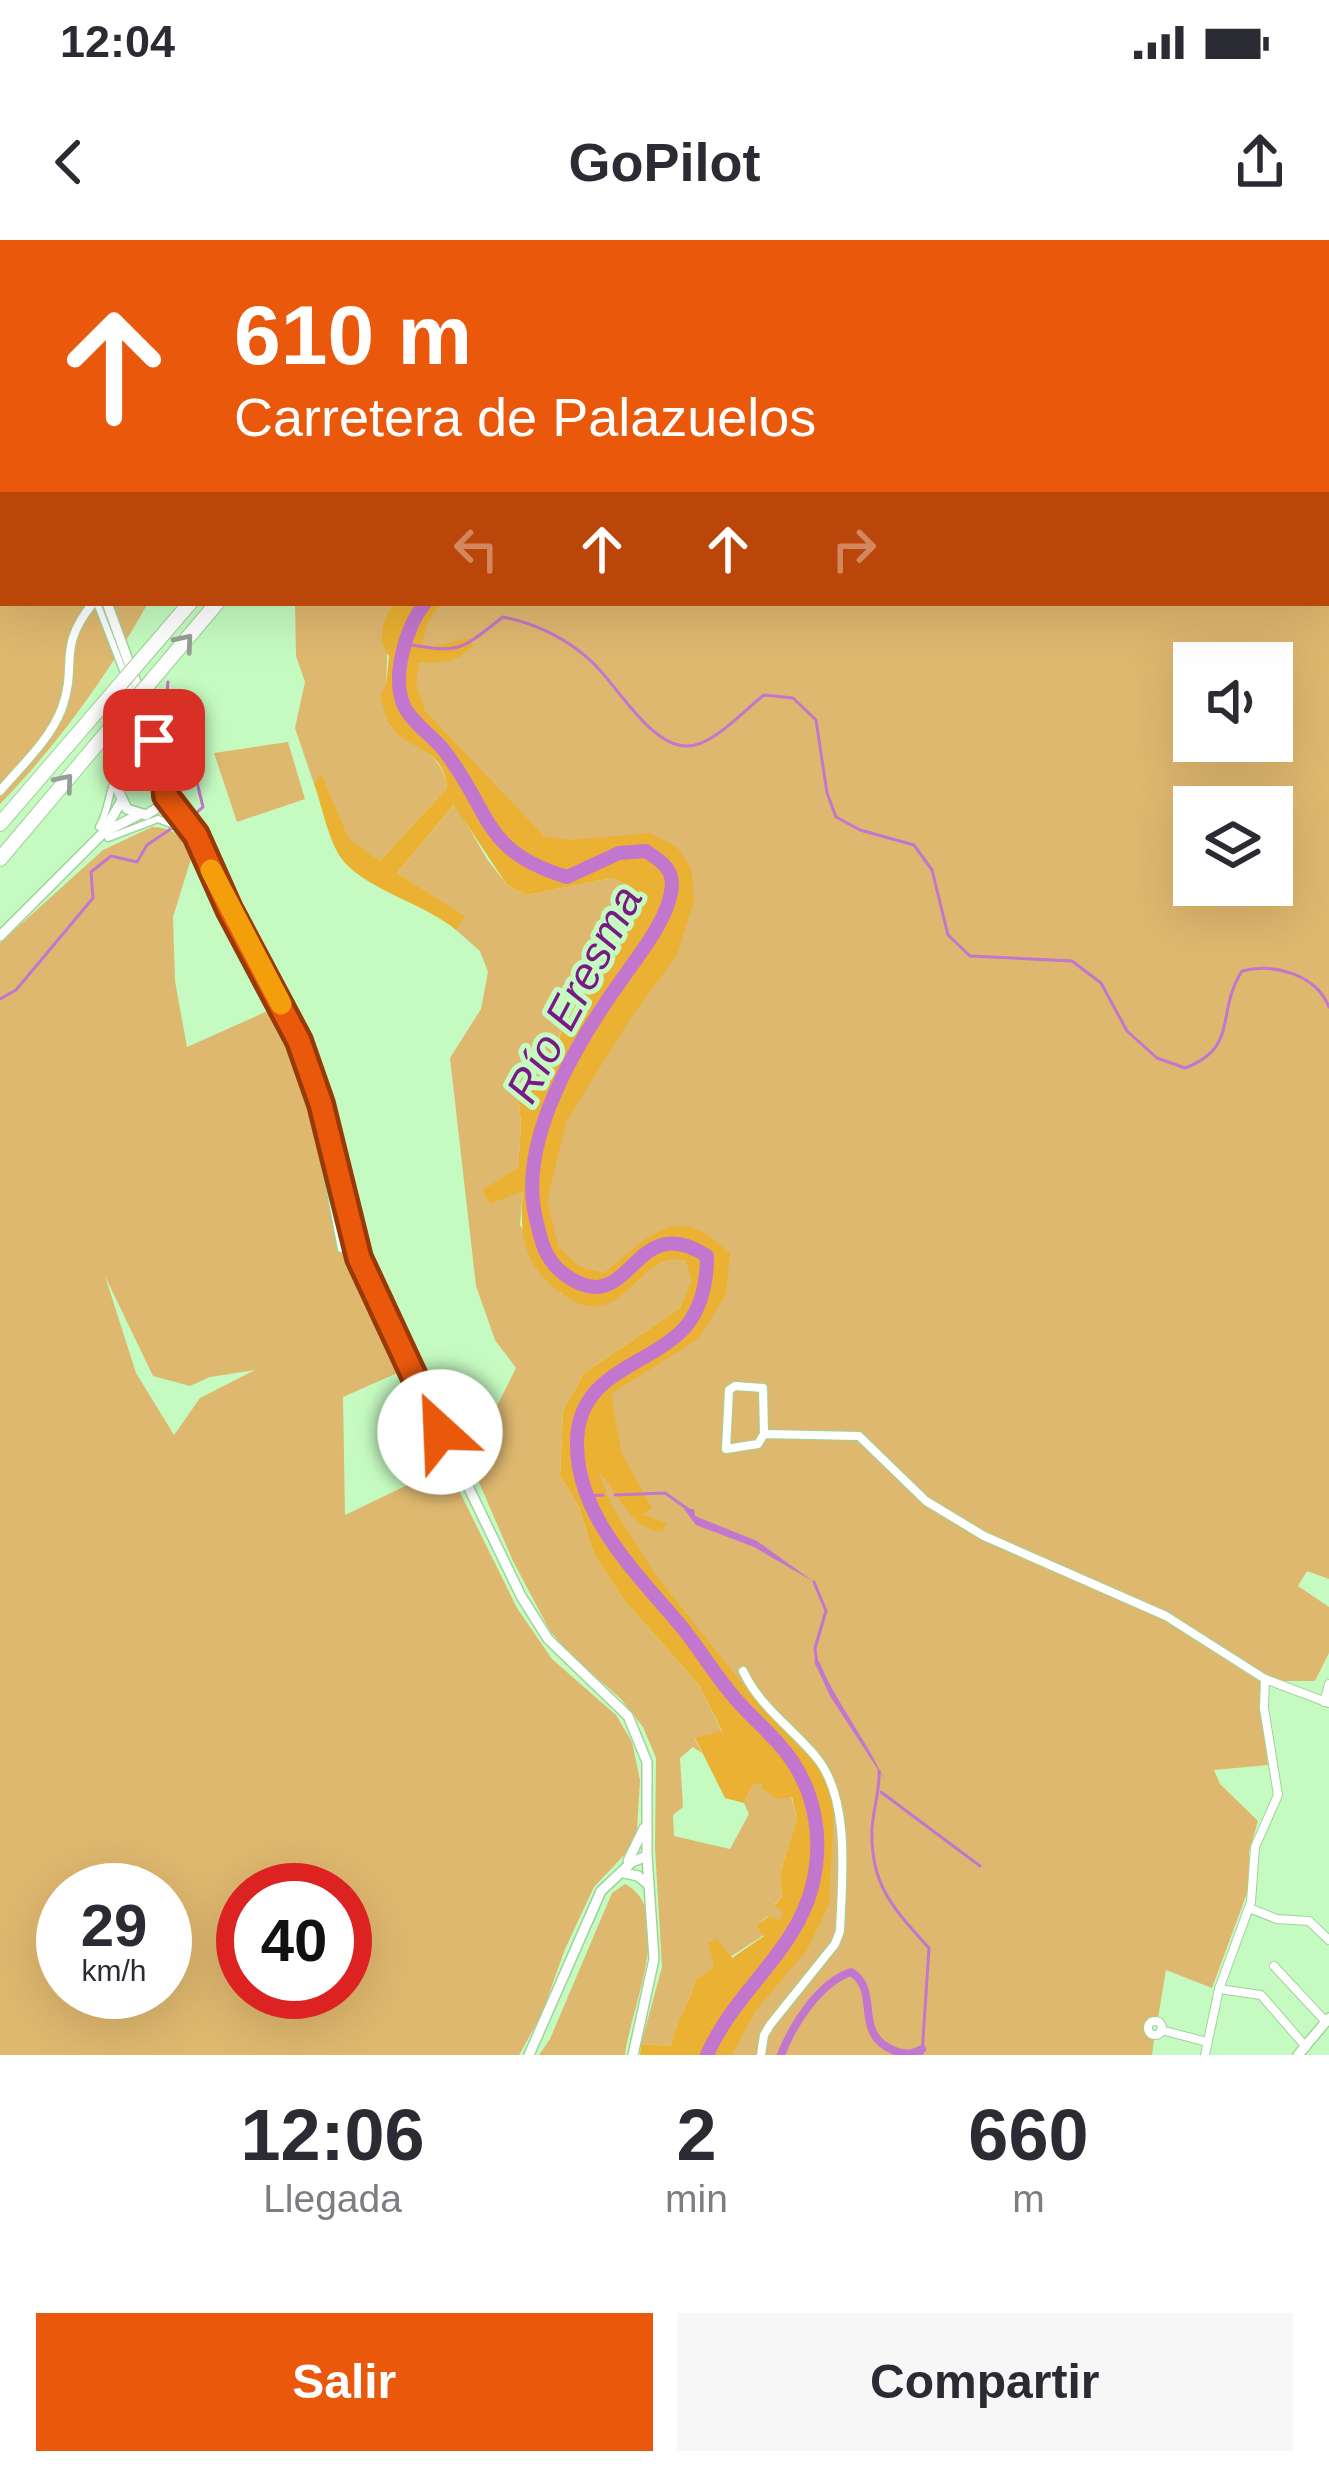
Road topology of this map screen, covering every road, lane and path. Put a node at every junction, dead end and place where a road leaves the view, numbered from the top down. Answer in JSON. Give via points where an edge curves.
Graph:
{"nodes":[{"id":1,"x":93,"y":606,"type":"edge"},
{"id":2,"x":96,"y":606,"type":"edge"},
{"id":3,"x":107,"y":606,"type":"edge"},
{"id":4,"x":187,"y":606,"type":"edge"},
{"id":5,"x":215,"y":606,"type":"edge"},
{"id":6,"x":153,"y":743,"type":"junction"},
{"id":7,"x":138,"y":767,"type":"junction"},
{"id":8,"x":156,"y":770,"type":"junction"},
{"id":9,"x":0,"y":791,"type":"edge"},
{"id":10,"x":166,"y":796,"type":"junction"},
{"id":11,"x":121,"y":802,"type":"junction"},
{"id":12,"x":156,"y":811,"type":"junction"},
{"id":13,"x":139,"y":815,"type":"junction"},
{"id":14,"x":182,"y":818,"type":"junction"},
{"id":15,"x":0,"y":824,"type":"edge"},
{"id":16,"x":103,"y":833,"type":"junction"},
{"id":17,"x":0,"y":859,"type":"edge"},
{"id":18,"x":0,"y":936,"type":"edge"},
{"id":19,"x":341,"y":1249,"type":"dead end"},
{"id":20,"x":764,"y":1434,"type":"junction"},
{"id":21,"x":743,"y":1671,"type":"dead end"},
{"id":22,"x":1260,"y":1676,"type":"junction"},
{"id":23,"x":1329,"y":1684,"type":"edge"},
{"id":24,"x":1326,"y":1702,"type":"edge"},
{"id":25,"x":649,"y":1817,"type":"junction"},
{"id":26,"x":647,"y":1857,"type":"junction"},
{"id":27,"x":623,"y":1871,"type":"junction"},
{"id":28,"x":650,"y":1885,"type":"junction"},
{"id":29,"x":1249,"y":1908,"type":"junction"},
{"id":30,"x":1329,"y":1940,"type":"edge"},
{"id":31,"x":1274,"y":1966,"type":"dead end"},
{"id":32,"x":1219,"y":1989,"type":"junction"},
{"id":33,"x":1327,"y":2020,"type":"edge"},
{"id":34,"x":1162,"y":2030,"type":"dead end"},
{"id":35,"x":1208,"y":2042,"type":"junction"},
{"id":36,"x":1302,"y":2052,"type":"edge"},
{"id":37,"x":529,"y":2055,"type":"edge"},
{"id":38,"x":633,"y":2055,"type":"edge"},
{"id":39,"x":761,"y":2055,"type":"edge"},
{"id":40,"x":1204,"y":2055,"type":"edge"}],
"edges":[{"from":1,"to":9,"type":"street","via":[[72,632],[56,723]]},
{"from":2,"to":16,"type":"street","via":[[148,735],[115,778]]},
{"from":3,"to":6,"type":"street"},
{"from":4,"to":15,"type":"highway","bridge":true},
{"from":17,"to":5,"type":"highway","one_way":true,"bridge":true},
{"from":6,"to":7,"type":"street"},
{"from":6,"to":8,"type":"street"},
{"from":7,"to":8,"type":"street"},
{"from":7,"to":11,"type":"street","via":[[120,780]]},
{"from":8,"to":10,"type":"street"},
{"from":10,"to":12,"type":"street"},
{"from":10,"to":14,"type":"street"},
{"from":11,"to":13,"type":"street"},
{"from":11,"to":16,"type":"street"},
{"from":12,"to":13,"type":"street"},
{"from":12,"to":14,"type":"street"},
{"from":13,"to":16,"type":"street"},
{"from":14,"to":25,"type":"street","via":[[299,1041],[359,1258],[521,1596],[548,1639],[628,1716],[647,1762]]},
{"from":16,"to":18,"type":"street"},
{"from":16,"to":19,"type":"street","via":[[158,819],[188,835],[304,1077]]},
{"from":20,"to":20,"type":"street","via":[[758,1444],[726,1449],[729,1390],[763,1388]]},
{"from":20,"to":22,"type":"street","via":[[859,1436],[926,1501],[984,1536],[1166,1616]]},
{"from":21,"to":39,"type":"street","via":[[760,1702],[830,1777],[840,1814],[840,1930],[764,2035]]},
{"from":22,"to":24,"type":"street"},
{"from":22,"to":29,"type":"street","via":[[1278,1795],[1255,1847]]},
{"from":23,"to":24,"type":"street"},
{"from":25,"to":26,"type":"street"},
{"from":25,"to":27,"type":"street"},
{"from":26,"to":27,"type":"street"},
{"from":26,"to":28,"type":"street"},
{"from":27,"to":28,"type":"street"},
{"from":27,"to":37,"type":"street","via":[[596,1900]]},
{"from":28,"to":38,"type":"street","via":[[653,1975]]},
{"from":29,"to":30,"type":"street","via":[[1309,1921]]},
{"from":29,"to":32,"type":"street"},
{"from":31,"to":33,"type":"street"},
{"from":32,"to":35,"type":"street"},
{"from":32,"to":36,"type":"street","via":[[1263,1996]]},
{"from":33,"to":36,"type":"street"},
{"from":34,"to":35,"type":"street"},
{"from":35,"to":40,"type":"street"}]}
